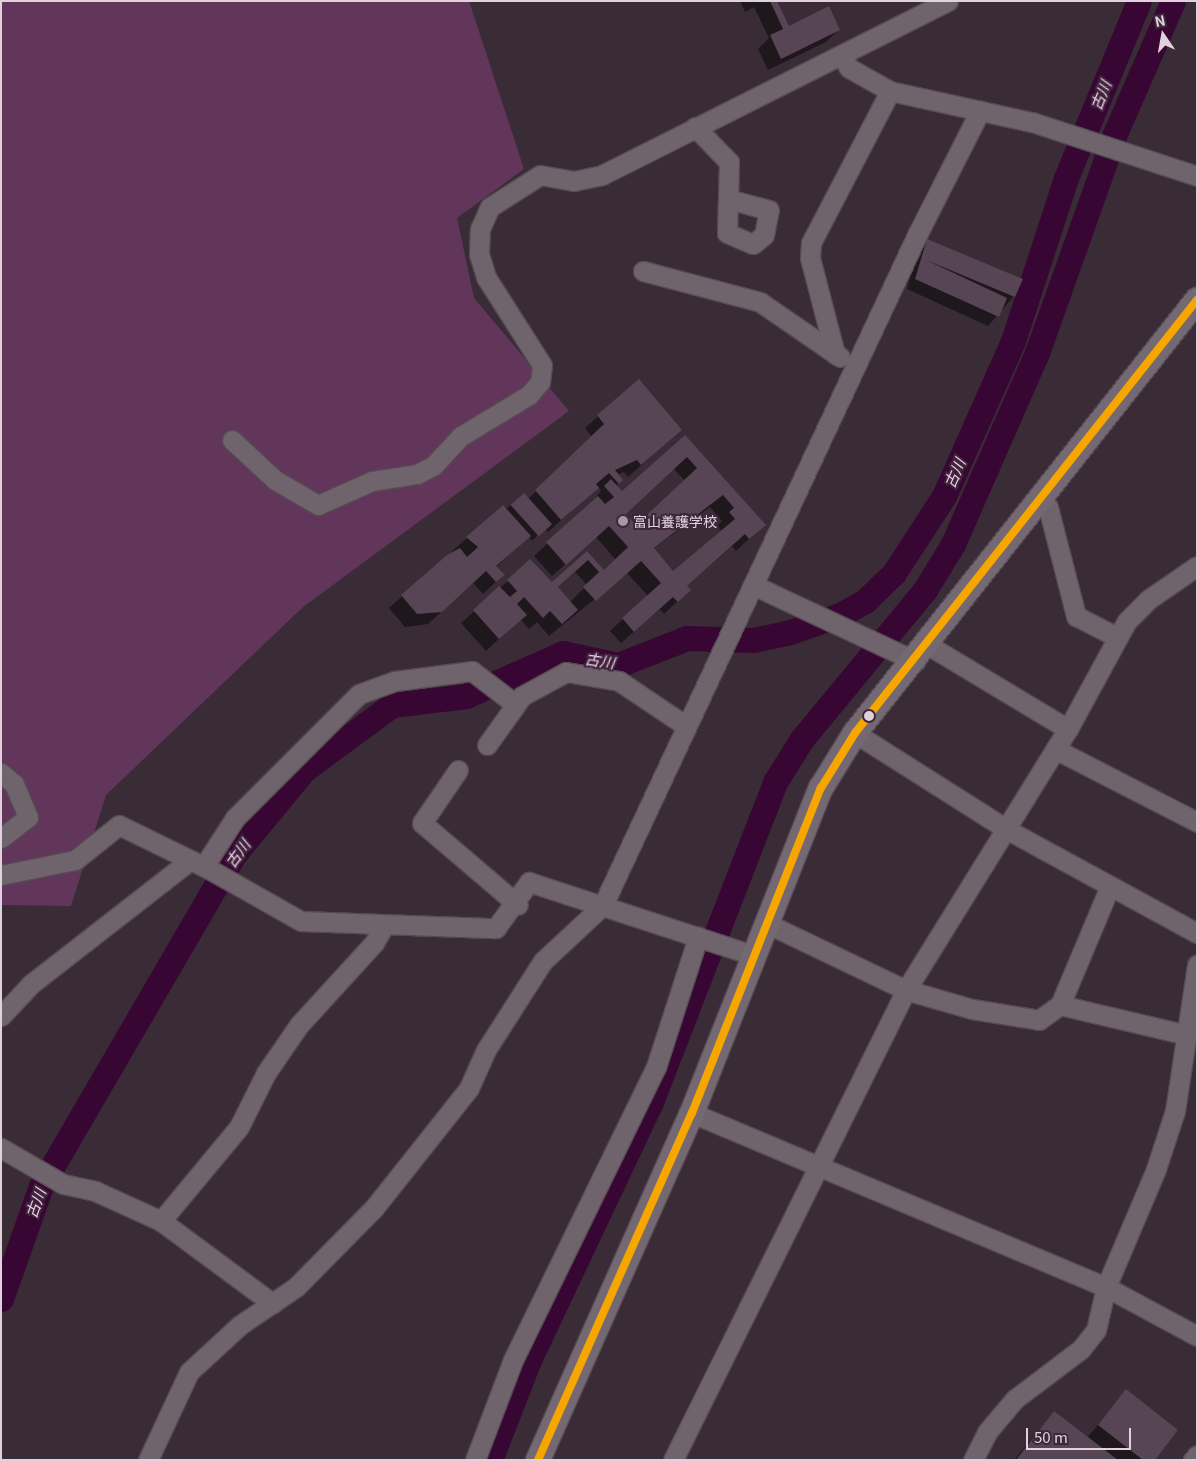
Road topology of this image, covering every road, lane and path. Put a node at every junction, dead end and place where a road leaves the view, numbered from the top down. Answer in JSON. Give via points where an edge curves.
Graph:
{"nodes":[{"id":1,"x":948,"y":1,"type":"edge"},
{"id":2,"x":841,"y":55,"type":"junction"},
{"id":3,"x":890,"y":91,"type":"junction"},
{"id":4,"x":980,"y":111,"type":"junction"},
{"id":5,"x":695,"y":127,"type":"junction"},
{"id":6,"x":1197,"y":176,"type":"edge"},
{"id":7,"x":728,"y":199,"type":"dead end"},
{"id":8,"x":643,"y":271,"type":"dead end"},
{"id":9,"x":1197,"y":300,"type":"edge"},
{"id":10,"x":835,"y":354,"type":"junction"},
{"id":11,"x":856,"y":367,"type":"junction"},
{"id":12,"x":232,"y":440,"type":"dead end"},
{"id":13,"x":1041,"y":501,"type":"junction"},
{"id":14,"x":1197,"y":566,"type":"edge"},
{"id":15,"x":755,"y":586,"type":"junction"},
{"id":16,"x":1117,"y":637,"type":"junction"},
{"id":17,"x":921,"y":653,"type":"junction"},
{"id":18,"x":510,"y":700,"type":"junction"},
{"id":19,"x":686,"y":726,"type":"junction"},
{"id":20,"x":1068,"y":729,"type":"junction"},
{"id":21,"x":855,"y":733,"type":"junction"},
{"id":22,"x":487,"y":745,"type":"dead end"},
{"id":23,"x":1055,"y":749,"type":"junction"},
{"id":24,"x":458,"y":770,"type":"dead end"},
{"id":25,"x":1,"y":773,"type":"edge"},
{"id":26,"x":1197,"y":822,"type":"edge"},
{"id":27,"x":1006,"y":829,"type":"junction"},
{"id":28,"x":1,"y":838,"type":"edge"},
{"id":29,"x":201,"y":865,"type":"junction"},
{"id":30,"x":1,"y":875,"type":"edge"},
{"id":31,"x":1110,"y":886,"type":"junction"},
{"id":32,"x":518,"y":904,"type":"junction"},
{"id":33,"x":603,"y":905,"type":"junction"},
{"id":34,"x":766,"y":924,"type":"junction"},
{"id":35,"x":384,"y":926,"type":"junction"},
{"id":36,"x":1197,"y":933,"type":"edge"},
{"id":37,"x":701,"y":938,"type":"junction"},
{"id":38,"x":753,"y":955,"type":"junction"},
{"id":39,"x":1197,"y":964,"type":"edge"},
{"id":40,"x":906,"y":990,"type":"junction"},
{"id":41,"x":1060,"y":1005,"type":"junction"},
{"id":42,"x":1,"y":1016,"type":"edge"},
{"id":43,"x":1188,"y":1035,"type":"junction"},
{"id":44,"x":692,"y":1113,"type":"junction"},
{"id":45,"x":1,"y":1148,"type":"edge"},
{"id":46,"x":819,"y":1167,"type":"junction"},
{"id":47,"x":161,"y":1221,"type":"junction"},
{"id":48,"x":1106,"y":1287,"type":"junction"},
{"id":49,"x":273,"y":1304,"type":"junction"},
{"id":50,"x":1197,"y":1336,"type":"edge"},
{"id":51,"x":1197,"y":1455,"type":"edge"},
{"id":52,"x":539,"y":1459,"type":"edge"},
{"id":53,"x":148,"y":1460,"type":"edge"},
{"id":54,"x":475,"y":1460,"type":"edge"},
{"id":55,"x":673,"y":1460,"type":"edge"},
{"id":56,"x":973,"y":1460,"type":"edge"},
{"id":57,"x":1193,"y":1460,"type":"edge"}],
"edges":[{"from":1,"to":2,"type":"street"},
{"from":2,"to":3,"type":"street","via":[[849,68]]},
{"from":2,"to":5,"type":"street"},
{"from":3,"to":4,"type":"street"},
{"from":3,"to":10,"type":"street","via":[[811,243],[810,258]]},
{"from":4,"to":6,"type":"street"},
{"from":4,"to":11,"type":"street"},
{"from":5,"to":7,"type":"street","via":[[729,162]]},
{"from":5,"to":12,"type":"street","via":[[602,175],[574,181],[540,175],[490,207],[480,229],[479,254],[486,277],[542,365],[540,382],[529,395],[461,436],[433,466],[362,484],[318,504],[275,480]]},
{"from":8,"to":10,"type":"street","via":[[760,302]]},
{"from":9,"to":13,"type":"main road"},
{"from":10,"to":11,"type":"street"},
{"from":11,"to":15,"type":"street"},
{"from":13,"to":16,"type":"street","via":[[1048,507],[1076,616]]},
{"from":13,"to":17,"type":"main road"},
{"from":14,"to":16,"type":"street","via":[[1149,599]]},
{"from":15,"to":17,"type":"street","via":[[893,650]]},
{"from":15,"to":19,"type":"street"},
{"from":16,"to":20,"type":"street"},
{"from":17,"to":20,"type":"street"},
{"from":17,"to":21,"type":"main road"},
{"from":18,"to":19,"type":"street","via":[[566,672],[619,681]]},
{"from":18,"to":22,"type":"street"},
{"from":18,"to":29,"type":"street","via":[[472,671],[395,681],[359,694],[235,818]]},
{"from":19,"to":33,"type":"street"},
{"from":20,"to":23,"type":"street"},
{"from":21,"to":27,"type":"street"},
{"from":21,"to":34,"type":"main road","via":[[821,788]]},
{"from":23,"to":26,"type":"street"},
{"from":23,"to":27,"type":"street"},
{"from":24,"to":32,"type":"street","via":[[422,823]]},
{"from":25,"to":28,"type":"street","via":[[14,784],[28,817]]},
{"from":27,"to":31,"type":"street"},
{"from":27,"to":40,"type":"street"},
{"from":29,"to":30,"type":"street","via":[[119,825],[75,860]]},
{"from":29,"to":35,"type":"street","via":[[301,921]]},
{"from":29,"to":42,"type":"street","via":[[31,984]]},
{"from":31,"to":36,"type":"street"},
{"from":31,"to":41,"type":"street"},
{"from":32,"to":33,"type":"street","via":[[529,882]]},
{"from":32,"to":35,"type":"street","via":[[496,928]]},
{"from":33,"to":37,"type":"street"},
{"from":33,"to":49,"type":"street","via":[[543,961],[486,1050],[469,1088],[380,1200]]},
{"from":34,"to":38,"type":"main road"},
{"from":34,"to":40,"type":"street"},
{"from":35,"to":47,"type":"street","via":[[374,943],[299,1025],[266,1073],[239,1127]]},
{"from":37,"to":38,"type":"street"},
{"from":37,"to":54,"type":"street","via":[[656,1066],[513,1360]]},
{"from":38,"to":44,"type":"main road"},
{"from":39,"to":43,"type":"street"},
{"from":40,"to":41,"type":"street","via":[[972,1010],[1039,1020]]},
{"from":40,"to":46,"type":"street"},
{"from":41,"to":43,"type":"street"},
{"from":43,"to":48,"type":"street","via":[[1175,1111],[1162,1152]]},
{"from":44,"to":46,"type":"street"},
{"from":44,"to":52,"type":"main road"},
{"from":45,"to":47,"type":"street","via":[[62,1184],[96,1191]]},
{"from":46,"to":48,"type":"street"},
{"from":46,"to":55,"type":"street"},
{"from":47,"to":49,"type":"street"},
{"from":48,"to":50,"type":"street"},
{"from":48,"to":56,"type":"street","via":[[1096,1330],[1081,1349],[1015,1399],[987,1432]]},
{"from":49,"to":53,"type":"street","via":[[240,1325],[189,1372]]},
{"from":51,"to":57,"type":"street"}]}
